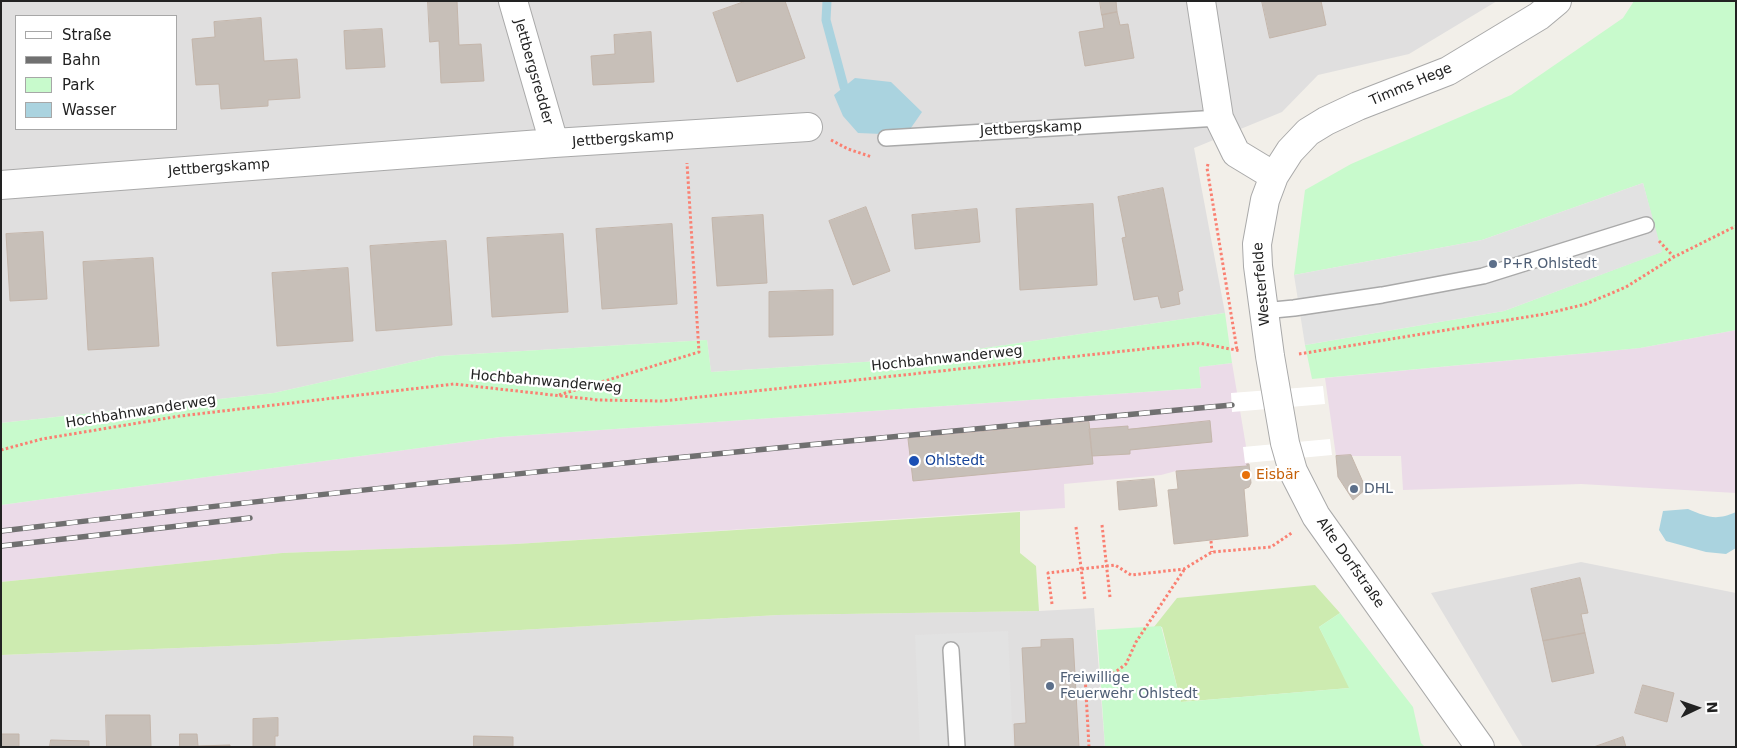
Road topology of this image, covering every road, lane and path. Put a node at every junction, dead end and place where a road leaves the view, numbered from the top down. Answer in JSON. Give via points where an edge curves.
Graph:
{"nodes":[{"id":1,"x":512,"y":1,"type":"edge"},
{"id":2,"x":1201,"y":1,"type":"edge"},
{"id":3,"x":1557,"y":1,"type":"edge"},
{"id":4,"x":1221,"y":122,"type":"junction"},
{"id":5,"x":808,"y":127,"type":"joint"},
{"id":6,"x":685,"y":135,"type":"junction"},
{"id":7,"x":886,"y":138,"type":"joint"},
{"id":8,"x":554,"y":143,"type":"junction"},
{"id":9,"x":1274,"y":176,"type":"junction"},
{"id":10,"x":1,"y":185,"type":"edge"},
{"id":11,"x":1646,"y":225,"type":"dead end"},
{"id":12,"x":1736,"y":226,"type":"edge"},
{"id":13,"x":1263,"y":311,"type":"junction"},
{"id":14,"x":1238,"y":350,"type":"junction"},
{"id":15,"x":1270,"y":356,"type":"junction"},
{"id":16,"x":557,"y":396,"type":"junction"},
{"id":17,"x":1,"y":450,"type":"edge"},
{"id":18,"x":1316,"y":516,"type":"junction"},
{"id":19,"x":1102,"y":525,"type":"dead end"},
{"id":20,"x":1076,"y":527,"type":"dead end"},
{"id":21,"x":1211,"y":541,"type":"dead end"},
{"id":22,"x":1212,"y":552,"type":"junction"},
{"id":23,"x":1107,"y":566,"type":"junction"},
{"id":24,"x":1082,"y":568,"type":"junction"},
{"id":25,"x":1184,"y":569,"type":"junction"},
{"id":26,"x":1110,"y":597,"type":"dead end"},
{"id":27,"x":1085,"y":600,"type":"dead end"},
{"id":28,"x":1052,"y":604,"type":"dead end"},
{"id":29,"x":951,"y":650,"type":"dead end"},
{"id":30,"x":957,"y":747,"type":"edge"},
{"id":31,"x":1089,"y":747,"type":"edge"},
{"id":32,"x":1480,"y":747,"type":"edge"}],
"edges":[{"from":1,"to":8,"type":"street","name":"Jettbergsredder"},
{"from":2,"to":4,"type":"street"},
{"from":3,"to":9,"type":"street","name":"Timms Hege","via":[[1539,16],[1448,71],[1358,106],[1314,128],[1290,151]]},
{"from":4,"to":7,"type":"lane","name":"Jettbergskamp"},
{"from":4,"to":9,"type":"street","via":[[1236,153]]},
{"from":4,"to":14,"type":"path","via":[[1207,168]]},
{"from":5,"to":6,"type":"street","name":"Jettbergskamp"},
{"from":5,"to":7,"type":"path","via":[[848,149],[882,160]]},
{"from":6,"to":8,"type":"street","name":"Jettbergskamp"},
{"from":6,"to":16,"type":"path","via":[[699,352]]},
{"from":8,"to":10,"type":"street","name":"Jettbergskamp"},
{"from":9,"to":13,"type":"street","name":"Westerfelde","via":[[1265,200],[1257,244]]},
{"from":11,"to":13,"type":"lane","via":[[1483,276],[1382,295]]},
{"from":12,"to":15,"type":"path","name":"Hochbahnwanderweg","via":[[1674,257],[1626,287],[1586,304],[1545,314],[1301,354]]},
{"from":13,"to":15,"type":"street","name":"Westerfelde"},
{"from":14,"to":15,"type":"path","name":"Hochbahnwanderweg"},
{"from":14,"to":16,"type":"path","name":"Hochbahnwanderweg","via":[[1199,343],[663,401]]},
{"from":15,"to":18,"type":"street","name":"Alte Dorfstraße","via":[[1290,462]]},
{"from":16,"to":17,"type":"path","name":"Hochbahnwanderweg","via":[[454,384],[180,416],[42,439]]},
{"from":18,"to":22,"type":"path","via":[[1271,547]]},
{"from":18,"to":32,"type":"street","name":"Alte Dorfstraße"},
{"from":19,"to":23,"type":"path"},
{"from":20,"to":24,"type":"path"},
{"from":21,"to":22,"type":"path"},
{"from":22,"to":25,"type":"path"},
{"from":23,"to":24,"type":"path"},
{"from":23,"to":25,"type":"path","via":[[1115,565],[1131,575]]},
{"from":23,"to":26,"type":"path"},
{"from":24,"to":27,"type":"path"},
{"from":24,"to":28,"type":"path","via":[[1048,573]]},
{"from":25,"to":31,"type":"path","via":[[1136,642],[1126,664],[1112,674],[1085,675]]},
{"from":29,"to":30,"type":"lane"}]}
